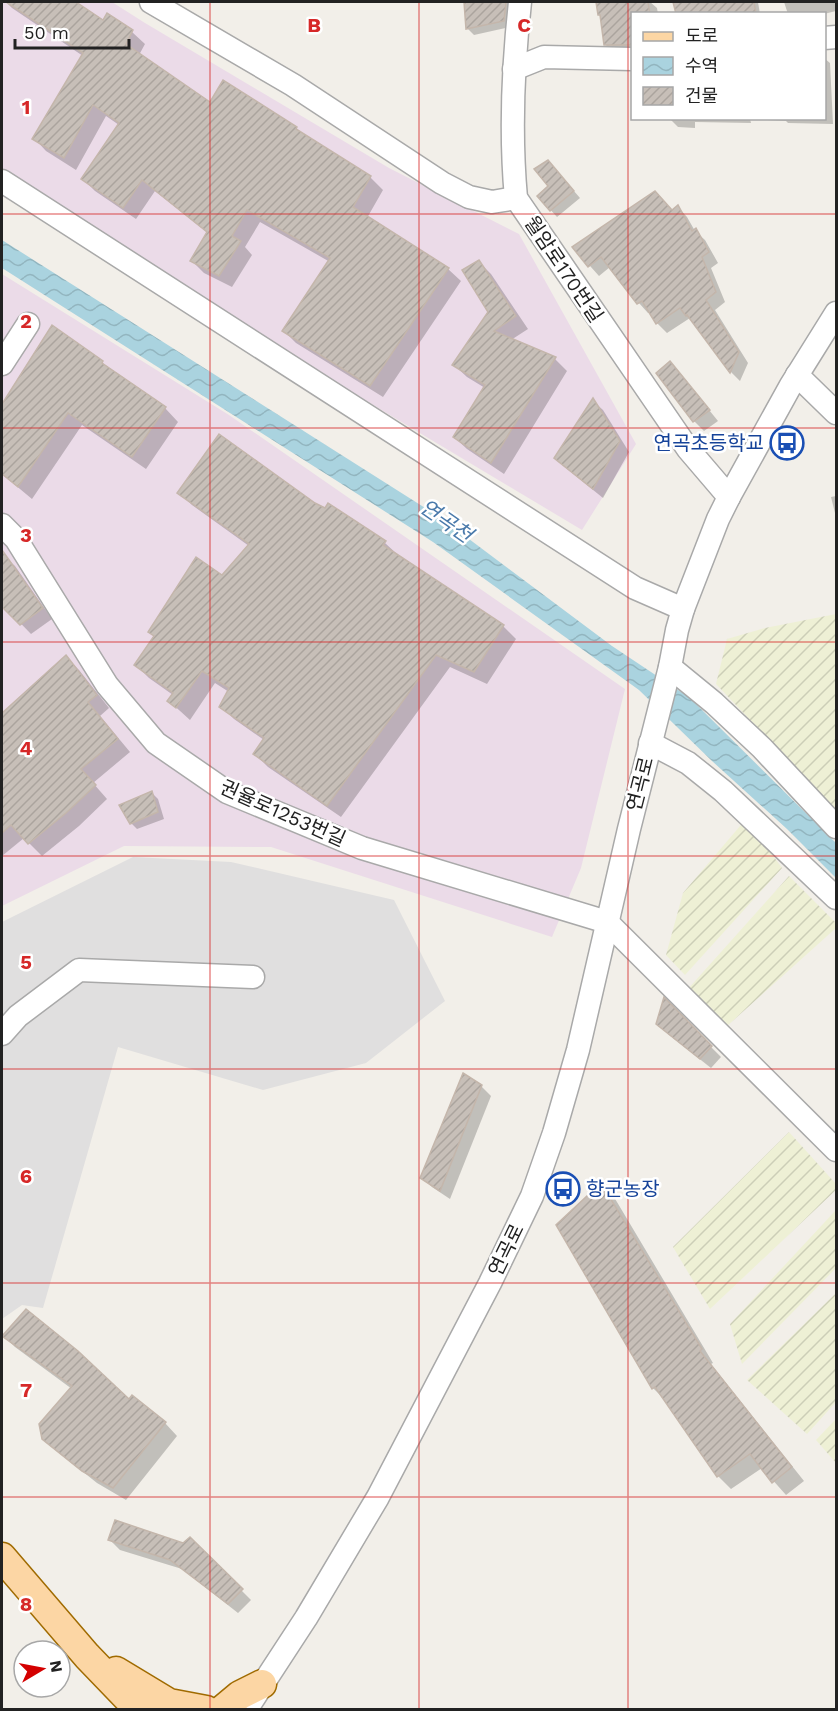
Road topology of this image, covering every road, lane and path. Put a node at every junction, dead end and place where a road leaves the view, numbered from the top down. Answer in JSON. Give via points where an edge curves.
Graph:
{"nodes":[{"id":1,"x":151,"y":2,"type":"edge"},
{"id":2,"x":520,"y":2,"type":"edge"},
{"id":3,"x":631,"y":59,"type":"edge"},
{"id":4,"x":514,"y":69,"type":"junction"},
{"id":5,"x":2,"y":181,"type":"edge"},
{"id":6,"x":516,"y":198,"type":"junction"},
{"id":7,"x":837,"y":313,"type":"edge"},
{"id":8,"x":28,"y":324,"type":"dead end"},
{"id":9,"x":2,"y":364,"type":"edge"},
{"id":10,"x":797,"y":375,"type":"junction"},
{"id":11,"x":837,"y":413,"type":"edge"},
{"id":12,"x":729,"y":497,"type":"junction"},
{"id":13,"x":2,"y":525,"type":"edge"},
{"id":14,"x":684,"y":609,"type":"junction"},
{"id":15,"x":670,"y":667,"type":"junction"},
{"id":16,"x":650,"y":743,"type":"junction"},
{"id":17,"x":837,"y":827,"type":"edge"},
{"id":18,"x":837,"y":898,"type":"edge"},
{"id":19,"x":607,"y":922,"type":"junction"},
{"id":20,"x":253,"y":977,"type":"dead end"},
{"id":21,"x":2,"y":1034,"type":"edge"},
{"id":22,"x":837,"y":1150,"type":"edge"},
{"id":23,"x":2,"y":1557,"type":"edge"},
{"id":24,"x":87,"y":1656,"type":"junction"},
{"id":25,"x":259,"y":1697,"type":"edge"},
{"id":26,"x":139,"y":1710,"type":"edge"},
{"id":27,"x":206,"y":1710,"type":"edge"},
{"id":28,"x":222,"y":1710,"type":"edge"},
{"id":29,"x":246,"y":1710,"type":"edge"}],
"edges":[{"from":1,"to":6,"type":"street","via":[[293,86],[442,183],[469,197],[492,202]]},
{"from":2,"to":4,"type":"street","name":"월암로170번길"},
{"from":3,"to":4,"type":"street","via":[[544,57]]},
{"from":4,"to":6,"type":"street","name":"월암로170번길"},
{"from":5,"to":14,"type":"street","via":[[635,588]]},
{"from":6,"to":12,"type":"street","name":"월암로170번길","via":[[688,449]]},
{"from":7,"to":10,"type":"street"},
{"from":8,"to":9,"type":"street"},
{"from":10,"to":11,"type":"street"},
{"from":10,"to":12,"type":"street"},
{"from":12,"to":14,"type":"street"},
{"from":13,"to":19,"type":"street","name":"권율로1253번길","via":[[16,539],[107,686],[156,743],[227,792],[362,848]]},
{"from":14,"to":15,"type":"street"},
{"from":15,"to":16,"type":"street","name":"연곡로"},
{"from":15,"to":17,"type":"street","via":[[762,748]]},
{"from":16,"to":18,"type":"street","via":[[688,763],[723,791]]},
{"from":16,"to":19,"type":"street","name":"연곡로"},
{"from":19,"to":22,"type":"street"},
{"from":19,"to":25,"type":"street","name":"연곡로","via":[[578,1050],[532,1196],[378,1497]]},
{"from":20,"to":21,"type":"street","via":[[79,970],[18,1016]]},
{"from":23,"to":24,"type":"main road"},
{"from":24,"to":26,"type":"main road"},
{"from":24,"to":27,"type":"main road","via":[[168,1703]]},
{"from":25,"to":28,"type":"main road","via":[[240,1695]]},
{"from":25,"to":29,"type":"street","name":"연곡로"}]}
